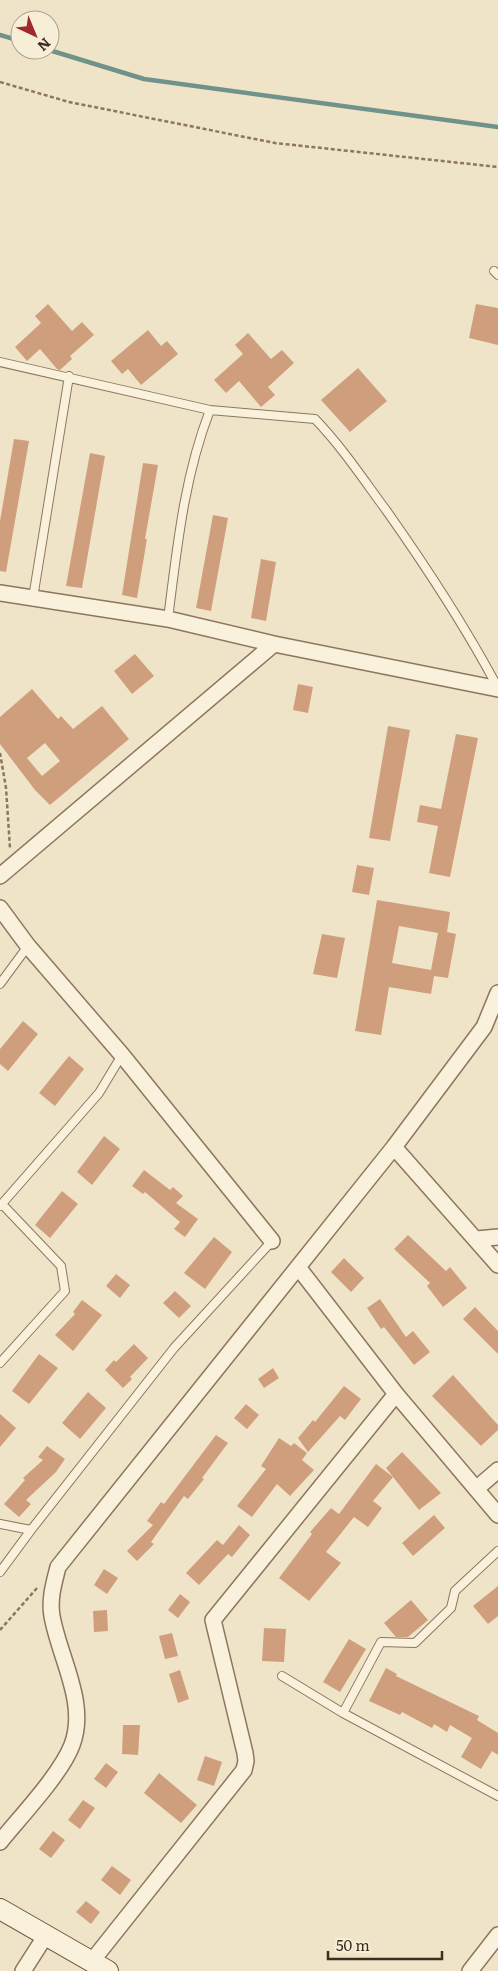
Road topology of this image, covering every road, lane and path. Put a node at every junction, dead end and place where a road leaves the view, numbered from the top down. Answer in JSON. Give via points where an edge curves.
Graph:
{"nodes":[{"id":1,"x":0,"y":82,"type":"edge"},
{"id":2,"x":498,"y":166,"type":"edge"},
{"id":3,"x":0,"y":362,"type":"edge"},
{"id":4,"x":69,"y":376,"type":"junction"},
{"id":5,"x":210,"y":410,"type":"junction"},
{"id":6,"x":0,"y":593,"type":"edge"},
{"id":7,"x":33,"y":598,"type":"junction"},
{"id":8,"x":168,"y":619,"type":"junction"},
{"id":9,"x":274,"y":644,"type":"junction"},
{"id":10,"x":498,"y":689,"type":"edge"},
{"id":11,"x":0,"y":753,"type":"edge"},
{"id":12,"x":13,"y":865,"type":"junction"},
{"id":13,"x":0,"y":876,"type":"edge"},
{"id":14,"x":0,"y":908,"type":"edge"},
{"id":15,"x":28,"y":946,"type":"junction"},
{"id":16,"x":0,"y":984,"type":"edge"},
{"id":17,"x":497,"y":1004,"type":"edge"},
{"id":18,"x":122,"y":1055,"type":"junction"},
{"id":19,"x":394,"y":1147,"type":"junction"},
{"id":20,"x":1,"y":1205,"type":"edge"},
{"id":21,"x":498,"y":1237,"type":"edge"},
{"id":22,"x":477,"y":1239,"type":"junction"},
{"id":23,"x":272,"y":1241,"type":"joint"},
{"id":24,"x":498,"y":1265,"type":"edge"},
{"id":25,"x":298,"y":1267,"type":"junction"},
{"id":26,"x":0,"y":1362,"type":"edge"},
{"id":27,"x":396,"y":1394,"type":"junction"},
{"id":28,"x":498,"y":1470,"type":"edge"},
{"id":29,"x":476,"y":1489,"type":"junction"},
{"id":30,"x":498,"y":1515,"type":"edge"},
{"id":31,"x":0,"y":1524,"type":"edge"},
{"id":32,"x":31,"y":1530,"type":"junction"},
{"id":33,"x":498,"y":1551,"type":"edge"},
{"id":34,"x":0,"y":1572,"type":"edge"},
{"id":35,"x":38,"y":1588,"type":"dead end"},
{"id":36,"x":0,"y":1630,"type":"edge"},
{"id":37,"x":282,"y":1676,"type":"dead end"},
{"id":38,"x":343,"y":1713,"type":"junction"},
{"id":39,"x":498,"y":1796,"type":"edge"},
{"id":40,"x":0,"y":1842,"type":"edge"},
{"id":41,"x":0,"y":1909,"type":"edge"},
{"id":42,"x":46,"y":1935,"type":"junction"},
{"id":43,"x":498,"y":1935,"type":"edge"},
{"id":44,"x":100,"y":1966,"type":"edge"},
{"id":45,"x":23,"y":1971,"type":"edge"},
{"id":46,"x":470,"y":1971,"type":"edge"}],
"edges":[{"from":1,"to":2,"type":"path","via":[[69,102],[275,143]]},
{"from":3,"to":4,"type":"lane"},
{"from":4,"to":5,"type":"lane"},
{"from":4,"to":7,"type":"lane"},
{"from":5,"to":8,"type":"lane","via":[[197,445],[182,516]]},
{"from":5,"to":10,"type":"lane","via":[[315,420],[336,441],[425,565],[472,639]]},
{"from":6,"to":7,"type":"street"},
{"from":7,"to":8,"type":"street"},
{"from":8,"to":9,"type":"street"},
{"from":9,"to":10,"type":"street"},
{"from":9,"to":12,"type":"street"},
{"from":11,"to":12,"type":"path"},
{"from":12,"to":13,"type":"street"},
{"from":14,"to":15,"type":"street"},
{"from":15,"to":16,"type":"lane"},
{"from":15,"to":18,"type":"street"},
{"from":17,"to":19,"type":"street","via":[[484,1027]]},
{"from":18,"to":20,"type":"lane","via":[[99,1093]]},
{"from":18,"to":23,"type":"street"},
{"from":19,"to":22,"type":"street"},
{"from":19,"to":25,"type":"street"},
{"from":20,"to":26,"type":"lane","via":[[61,1266],[65,1291]]},
{"from":21,"to":22,"type":"street"},
{"from":22,"to":24,"type":"street"},
{"from":23,"to":32,"type":"lane","via":[[174,1348]]},
{"from":25,"to":27,"type":"street"},
{"from":25,"to":40,"type":"street","via":[[58,1567],[51,1593],[52,1615],[76,1706],[77,1726],[64,1762]]},
{"from":27,"to":29,"type":"street"},
{"from":27,"to":44,"type":"street","via":[[213,1620],[244,1752],[244,1770]]},
{"from":28,"to":29,"type":"street"},
{"from":29,"to":30,"type":"street"},
{"from":31,"to":32,"type":"lane"},
{"from":32,"to":34,"type":"lane"},
{"from":33,"to":38,"type":"lane","via":[[456,1591],[451,1608],[415,1643],[381,1642]]},
{"from":35,"to":36,"type":"path"},
{"from":37,"to":38,"type":"lane"},
{"from":38,"to":39,"type":"lane"},
{"from":41,"to":42,"type":"street"},
{"from":42,"to":44,"type":"street"},
{"from":42,"to":45,"type":"street"},
{"from":43,"to":46,"type":"street"}]}
